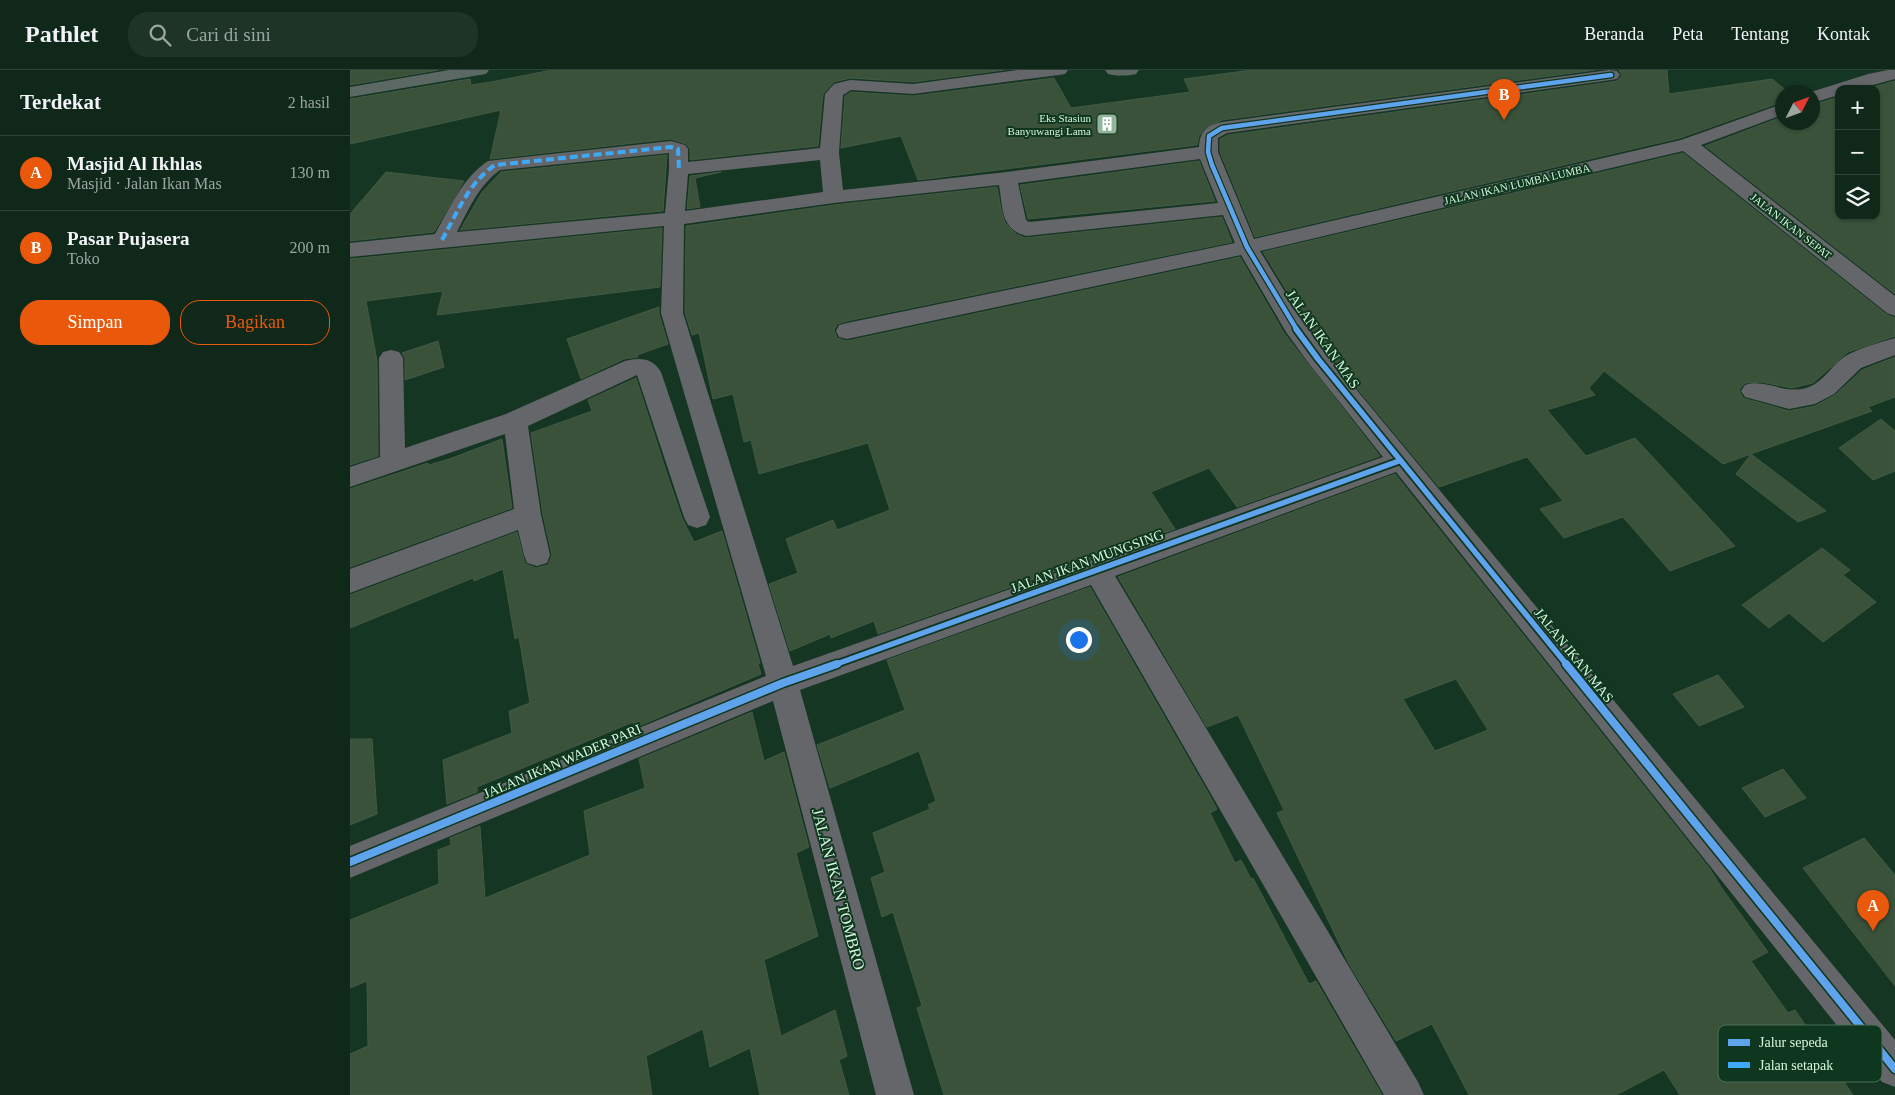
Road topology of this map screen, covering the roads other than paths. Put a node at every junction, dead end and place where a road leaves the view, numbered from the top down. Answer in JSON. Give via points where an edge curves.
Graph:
{"nodes":[{"id":1,"x":480,"y":70,"type":"edge"},
{"id":2,"x":1059,"y":70,"type":"edge"},
{"id":3,"x":1114,"y":70,"type":"edge"},
{"id":4,"x":1130,"y":70,"type":"edge"},
{"id":5,"x":1895,"y":74,"type":"edge"},
{"id":6,"x":1611,"y":75,"type":"dead end"},
{"id":7,"x":1852,"y":85,"type":"edge"},
{"id":8,"x":1835,"y":90,"type":"edge"},
{"id":9,"x":350,"y":92,"type":"edge"},
{"id":10,"x":1820,"y":95,"type":"edge"},
{"id":11,"x":1775,"y":112,"type":"edge"},
{"id":12,"x":1687,"y":144,"type":"junction"},
{"id":13,"x":1208,"y":152,"type":"junction"},
{"id":14,"x":829,"y":153,"type":"junction"},
{"id":15,"x":679,"y":169,"type":"junction"},
{"id":16,"x":1007,"y":178,"type":"junction"},
{"id":17,"x":834,"y":197,"type":"junction"},
{"id":18,"x":1230,"y":208,"type":"junction"},
{"id":19,"x":675,"y":219,"type":"junction"},
{"id":20,"x":442,"y":240,"type":"junction"},
{"id":21,"x":1247,"y":248,"type":"junction"},
{"id":22,"x":350,"y":250,"type":"edge"},
{"id":23,"x":1895,"y":308,"type":"edge"},
{"id":24,"x":847,"y":331,"type":"dead end"},
{"id":25,"x":1895,"y":346,"type":"edge"},
{"id":26,"x":390,"y":358,"type":"dead end"},
{"id":27,"x":1753,"y":391,"type":"dead end"},
{"id":28,"x":514,"y":421,"type":"junction"},
{"id":29,"x":1399,"y":461,"type":"junction"},
{"id":30,"x":393,"y":463,"type":"junction"},
{"id":31,"x":350,"y":477,"type":"edge"},
{"id":32,"x":528,"y":515,"type":"junction"},
{"id":33,"x":697,"y":517,"type":"dead end"},
{"id":34,"x":537,"y":555,"type":"dead end"},
{"id":35,"x":1098,"y":571,"type":"junction"},
{"id":36,"x":350,"y":581,"type":"edge"},
{"id":37,"x":783,"y":683,"type":"junction"},
{"id":38,"x":350,"y":862,"type":"edge"},
{"id":39,"x":1859,"y":1025,"type":"edge"},
{"id":40,"x":1882,"y":1053,"type":"edge"},
{"id":41,"x":1895,"y":1069,"type":"edge"},
{"id":42,"x":895,"y":1095,"type":"edge"},
{"id":43,"x":1405,"y":1095,"type":"edge"}],
"edges":[{"from":1,"to":9,"type":"main road"},
{"from":2,"to":14,"type":"street","via":[[913,89],[845,86],[834,94]]},
{"from":3,"to":4,"type":"main road"},
{"from":5,"to":7,"type":"street"},
{"from":6,"to":13,"type":"street","via":[[1491,83],[1222,128],[1209,136]]},
{"from":8,"to":10,"type":"street"},
{"from":11,"to":12,"type":"street","name":"JALAN IKAN LUMBA LUMBA"},
{"from":12,"to":21,"type":"street","name":"JALAN IKAN LUMBA LUMBA"},
{"from":12,"to":23,"type":"street","name":"JALAN IKAN SEPAT"},
{"from":13,"to":16,"type":"street"},
{"from":13,"to":18,"type":"street","name":"JALAN IKAN MAS"},
{"from":14,"to":15,"type":"street"},
{"from":14,"to":17,"type":"street"},
{"from":15,"to":19,"type":"street","name":"JALAN IKAN TOMBRO"},
{"from":15,"to":20,"type":"street","name":"JALAN IKAN TOMBRO","via":[[678,149],[671,147],[495,165],[486,169],[476,182]]},
{"from":16,"to":17,"type":"street"},
{"from":16,"to":18,"type":"street","via":[[1016,222],[1026,229]]},
{"from":17,"to":19,"type":"street"},
{"from":18,"to":21,"type":"street","name":"JALAN IKAN MAS"},
{"from":19,"to":20,"type":"street"},
{"from":19,"to":37,"type":"street","name":"JALAN IKAN TOMBRO","via":[[672,313]]},
{"from":20,"to":22,"type":"street"},
{"from":21,"to":24,"type":"street","name":"JALAN IKAN LUMBA LUMBA"},
{"from":21,"to":29,"type":"street","name":"JALAN IKAN MAS","via":[[1299,332]]},
{"from":25,"to":27,"type":"street","via":[[1853,362],[1815,395],[1789,400]]},
{"from":26,"to":30,"type":"street"},
{"from":28,"to":30,"type":"street"},
{"from":28,"to":32,"type":"street"},
{"from":28,"to":33,"type":"street","via":[[633,367],[646,368]]},
{"from":29,"to":35,"type":"street","name":"JALAN IKAN MUNGSING"},
{"from":29,"to":39,"type":"street","name":"JALAN IKAN MAS"},
{"from":30,"to":31,"type":"street"},
{"from":32,"to":34,"type":"street"},
{"from":32,"to":36,"type":"street"},
{"from":35,"to":37,"type":"street","name":"JALAN IKAN MUNGSING"},
{"from":35,"to":43,"type":"street"},
{"from":37,"to":38,"type":"street","name":"JALAN IKAN WADER PARI"},
{"from":37,"to":42,"type":"street","name":"JALAN IKAN TOMBRO"},
{"from":40,"to":41,"type":"street","name":"JALAN IKAN MAS"}]}
